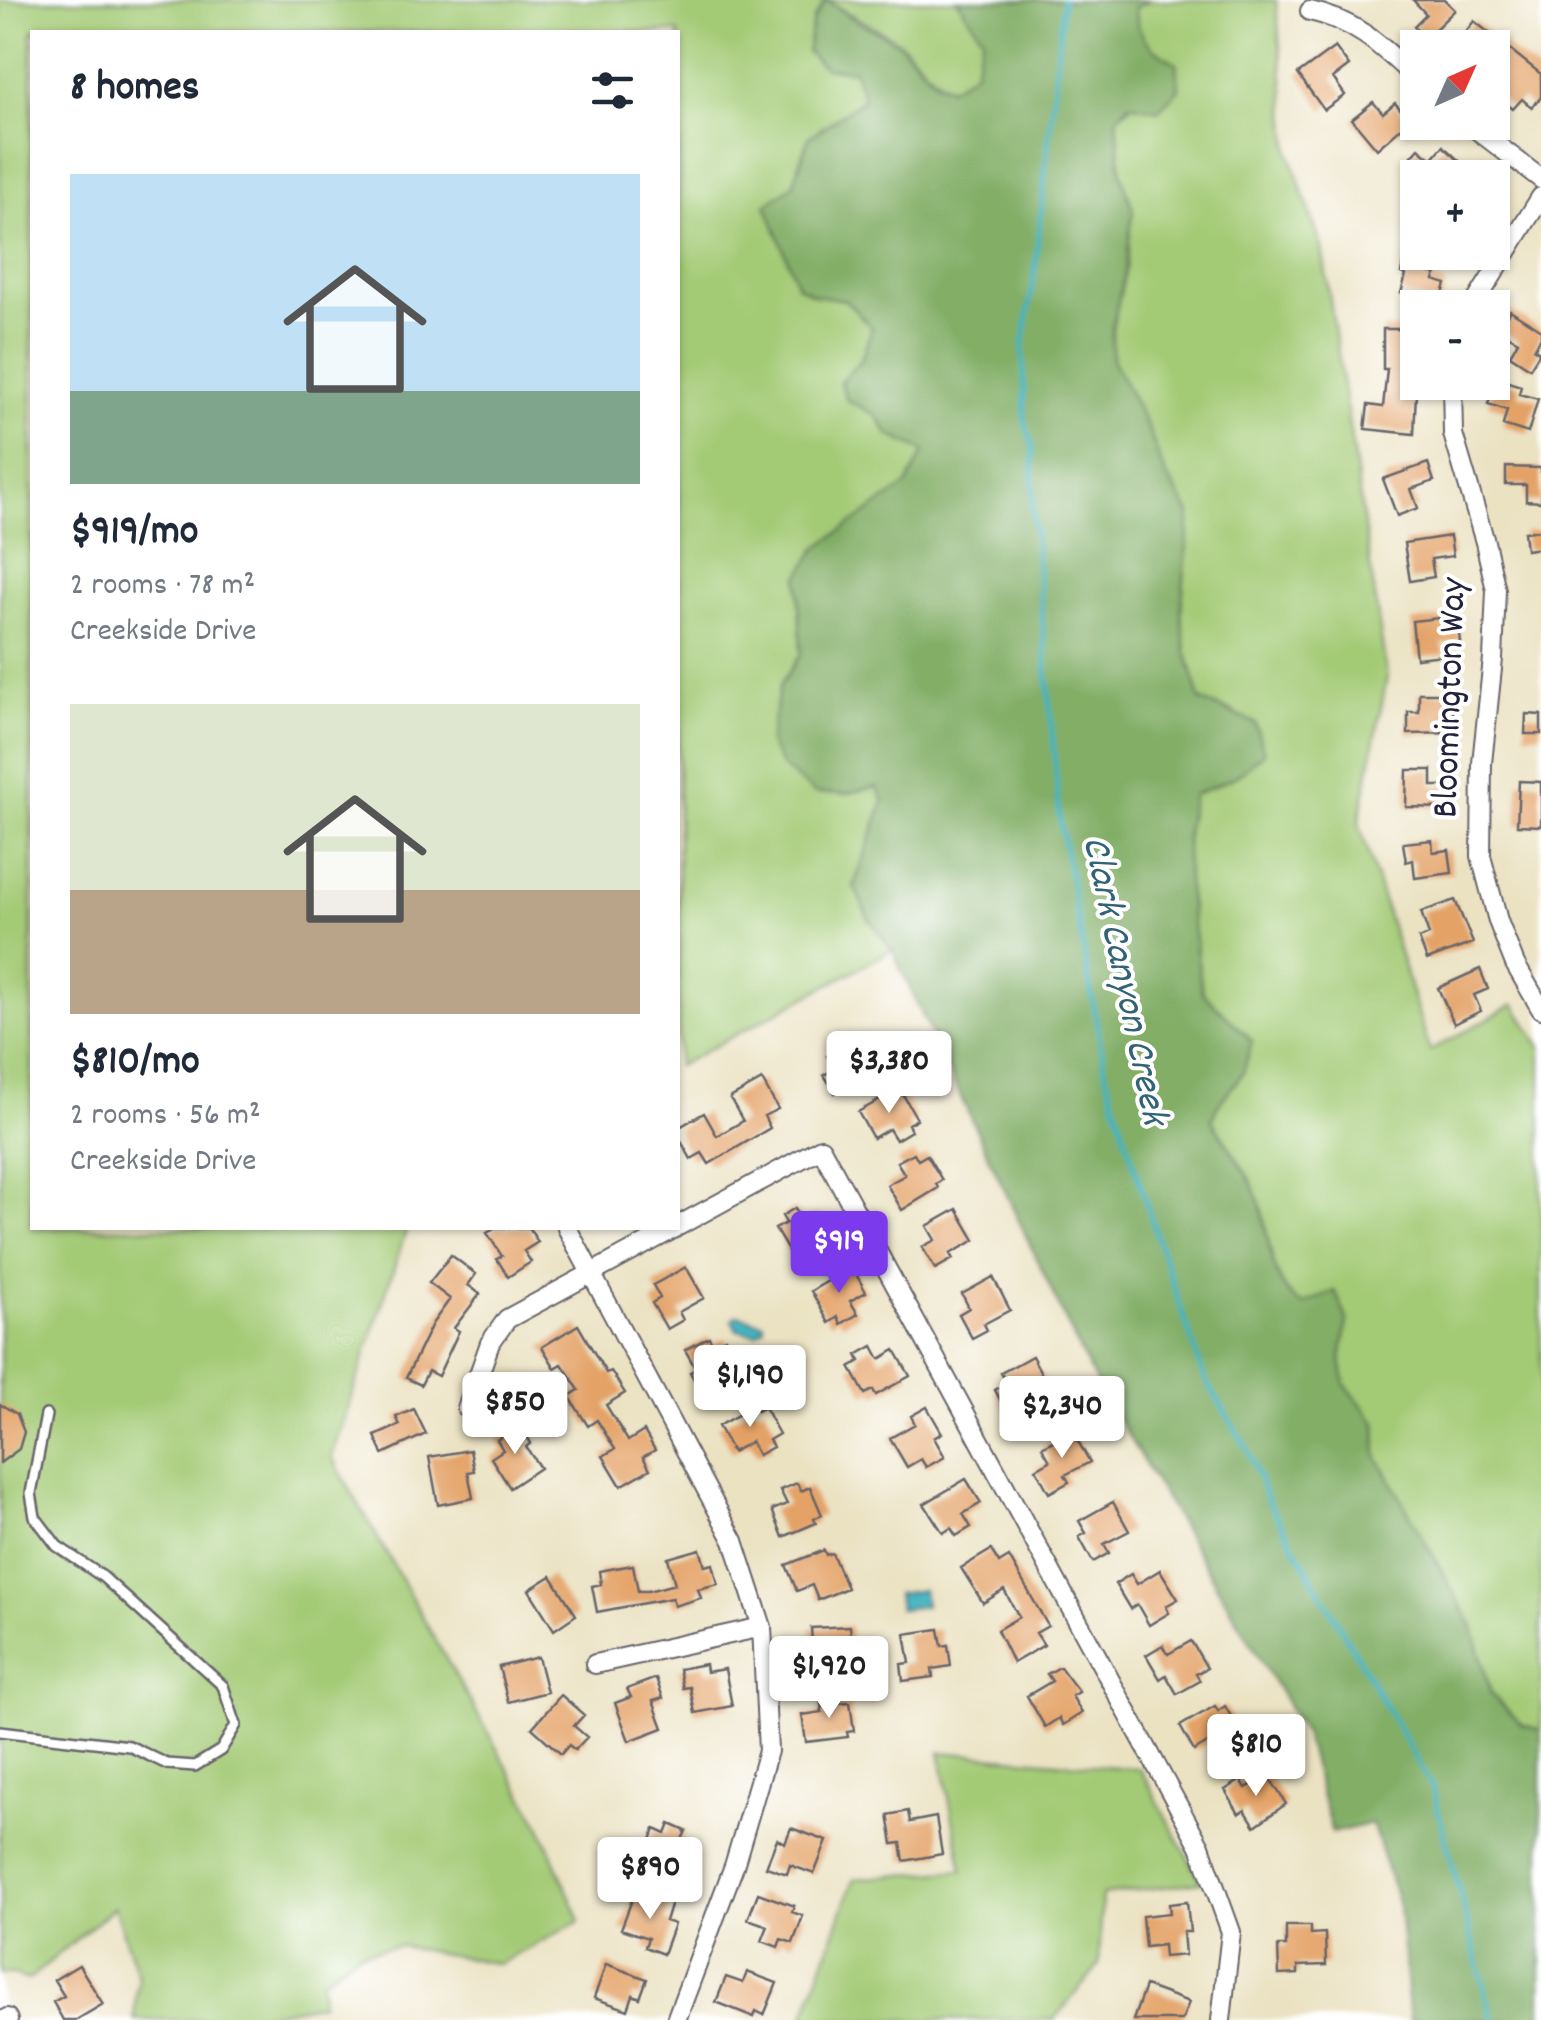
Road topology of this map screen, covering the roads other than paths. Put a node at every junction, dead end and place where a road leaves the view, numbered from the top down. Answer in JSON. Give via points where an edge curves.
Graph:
{"nodes":[{"id":1,"x":1310,"y":11,"type":"dead end"},
{"id":2,"x":1400,"y":64,"type":"edge"},
{"id":3,"x":1490,"y":140,"type":"edge"},
{"id":4,"x":1541,"y":179,"type":"edge"},
{"id":5,"x":1541,"y":197,"type":"edge"},
{"id":6,"x":1483,"y":290,"type":"edge"},
{"id":7,"x":1452,"y":400,"type":"edge"},
{"id":8,"x":1541,"y":1009,"type":"edge"},
{"id":9,"x":680,"y":1225,"type":"edge"},
{"id":10,"x":569,"y":1230,"type":"edge"},
{"id":11,"x":671,"y":1230,"type":"edge"},
{"id":12,"x":592,"y":1273,"type":"junction"},
{"id":13,"x":467,"y":1408,"type":"dead end"},
{"id":14,"x":46,"y":1416,"type":"dead end"},
{"id":15,"x":762,"y":1626,"type":"junction"},
{"id":16,"x":595,"y":1664,"type":"dead end"},
{"id":17,"x":0,"y":1731,"type":"edge"},
{"id":18,"x":676,"y":2020,"type":"edge"},
{"id":19,"x":1221,"y":2020,"type":"edge"}],
"edges":[{"from":1,"to":2,"type":"street","via":[[1362,30]]},
{"from":3,"to":4,"type":"street"},
{"from":5,"to":6,"type":"street"},
{"from":7,"to":8,"type":"street","name":"Bloomington Way","via":[[1453,434],[1496,590],[1481,856],[1509,950]]},
{"from":9,"to":19,"type":"street","via":[[821,1148],[1200,1846],[1231,1932]]},
{"from":10,"to":12,"type":"street"},
{"from":11,"to":12,"type":"street"},
{"from":12,"to":13,"type":"street","via":[[507,1319],[490,1344]]},
{"from":12,"to":15,"type":"street","via":[[734,1541]]},
{"from":14,"to":17,"type":"lane","via":[[31,1494],[35,1518],[57,1546],[103,1577],[224,1686],[236,1725],[221,1750],[194,1766],[167,1764],[129,1746]]},
{"from":15,"to":16,"type":"street"},
{"from":15,"to":18,"type":"street","via":[[768,1751],[734,1866]]}]}
